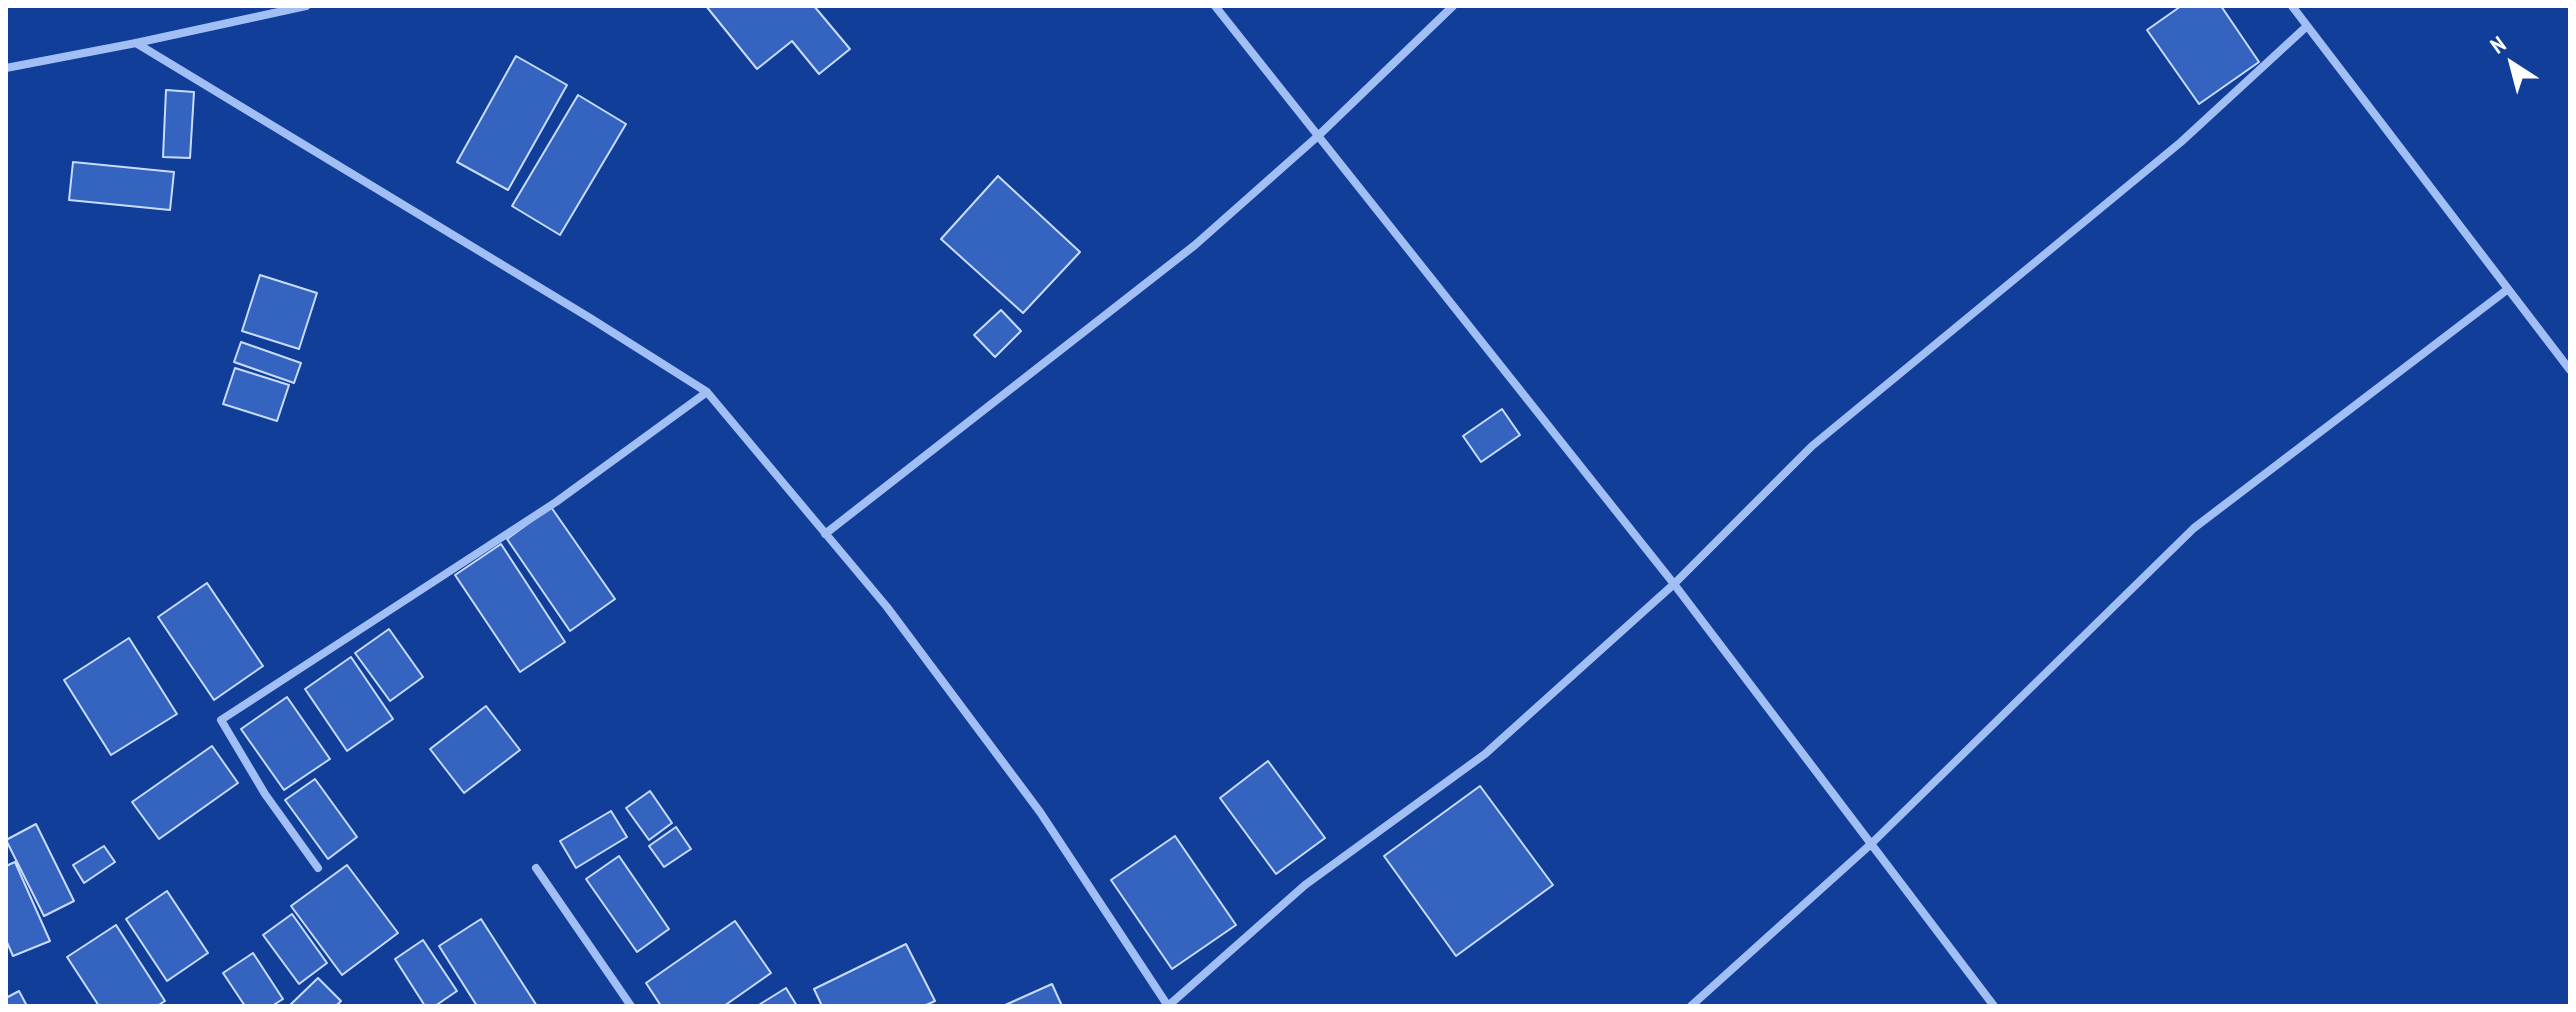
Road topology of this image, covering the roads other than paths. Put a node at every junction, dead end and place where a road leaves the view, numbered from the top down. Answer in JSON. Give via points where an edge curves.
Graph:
{"nodes":[{"id":1,"x":306,"y":6,"type":"edge"},
{"id":2,"x":1215,"y":6,"type":"edge"},
{"id":3,"x":1453,"y":6,"type":"edge"},
{"id":4,"x":2292,"y":6,"type":"edge"},
{"id":5,"x":2307,"y":26,"type":"junction"},
{"id":6,"x":136,"y":43,"type":"junction"},
{"id":7,"x":6,"y":68,"type":"edge"},
{"id":8,"x":1318,"y":136,"type":"junction"},
{"id":9,"x":2508,"y":289,"type":"junction"},
{"id":10,"x":2570,"y":370,"type":"edge"},
{"id":11,"x":707,"y":392,"type":"junction"},
{"id":12,"x":825,"y":534,"type":"junction"},
{"id":13,"x":1674,"y":584,"type":"junction"},
{"id":14,"x":1871,"y":844,"type":"junction"},
{"id":15,"x":318,"y":868,"type":"dead end"},
{"id":16,"x":536,"y":868,"type":"dead end"},
{"id":17,"x":631,"y":1006,"type":"edge"},
{"id":18,"x":1168,"y":1006,"type":"edge"},
{"id":19,"x":1691,"y":1006,"type":"edge"},
{"id":20,"x":1994,"y":1006,"type":"edge"}],
"edges":[{"from":1,"to":6,"type":"street"},
{"from":2,"to":8,"type":"street"},
{"from":3,"to":8,"type":"street"},
{"from":4,"to":5,"type":"street"},
{"from":5,"to":9,"type":"street"},
{"from":5,"to":13,"type":"street","via":[[2181,142],[1812,446]]},
{"from":6,"to":7,"type":"street"},
{"from":6,"to":11,"type":"street"},
{"from":8,"to":12,"type":"street","via":[[1195,245]]},
{"from":8,"to":13,"type":"street"},
{"from":9,"to":10,"type":"street"},
{"from":9,"to":14,"type":"street","via":[[2194,528]]},
{"from":11,"to":12,"type":"street"},
{"from":11,"to":15,"type":"street","via":[[556,502],[221,720]]},
{"from":12,"to":18,"type":"street","via":[[887,607],[1040,812]]},
{"from":13,"to":14,"type":"street"},
{"from":13,"to":18,"type":"street","via":[[1485,754],[1305,885]]},
{"from":14,"to":19,"type":"street"},
{"from":14,"to":20,"type":"street"},
{"from":16,"to":17,"type":"street"}]}
